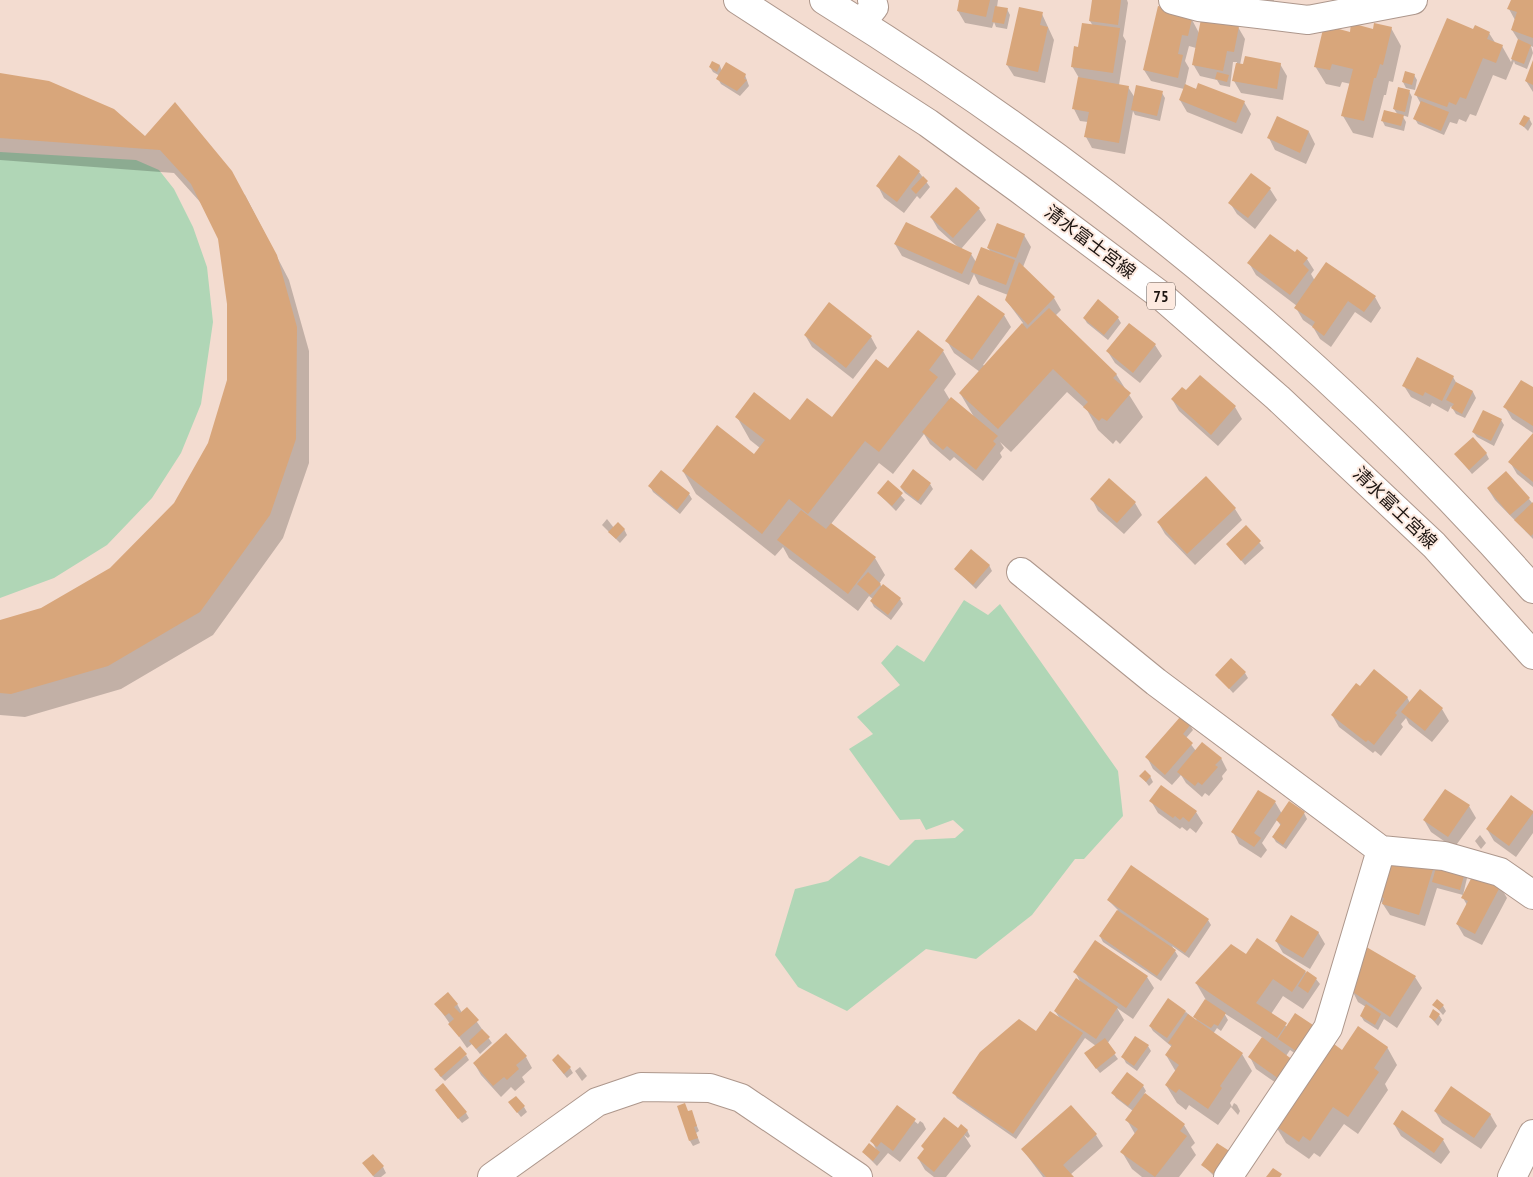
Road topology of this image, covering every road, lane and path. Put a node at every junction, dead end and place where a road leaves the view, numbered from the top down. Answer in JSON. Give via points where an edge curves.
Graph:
{"nodes":[{"id":1,"x":738,"y":0,"type":"edge"},
{"id":2,"x":824,"y":0,"type":"edge"},
{"id":3,"x":1173,"y":0,"type":"edge"},
{"id":4,"x":1413,"y":0,"type":"edge"},
{"id":5,"x":867,"y":12,"type":"edge"},
{"id":6,"x":1021,"y":572,"type":"dead end"},
{"id":7,"x":1533,"y":588,"type":"edge"},
{"id":8,"x":1533,"y":655,"type":"edge"},
{"id":9,"x":1382,"y":850,"type":"junction"},
{"id":10,"x":1533,"y":895,"type":"edge"},
{"id":11,"x":1533,"y":1134,"type":"edge"},
{"id":12,"x":492,"y":1177,"type":"edge"},
{"id":13,"x":858,"y":1177,"type":"edge"},
{"id":14,"x":1228,"y":1177,"type":"edge"},
{"id":15,"x":1512,"y":1177,"type":"edge"}],
"edges":[{"from":1,"to":8,"type":"main road","name":"清水富士宮線","number":"75","via":[[928,124],[1158,294],[1278,398],[1434,545]]},
{"from":2,"to":5,"type":"main road"},
{"from":3,"to":4,"type":"main road","via":[[1199,8],[1308,20]]},
{"from":5,"to":7,"type":"main road","via":[[1180,253],[1266,324],[1373,424]]},
{"from":6,"to":9,"type":"main road","via":[[1156,682]]},
{"from":9,"to":10,"type":"main road","via":[[1444,856],[1490,869],[1500,872]]},
{"from":9,"to":14,"type":"main road","via":[[1328,1028]]},
{"from":11,"to":15,"type":"main road"},
{"from":12,"to":13,"type":"main road","via":[[597,1102],[641,1087],[710,1088],[741,1098]]}]}
